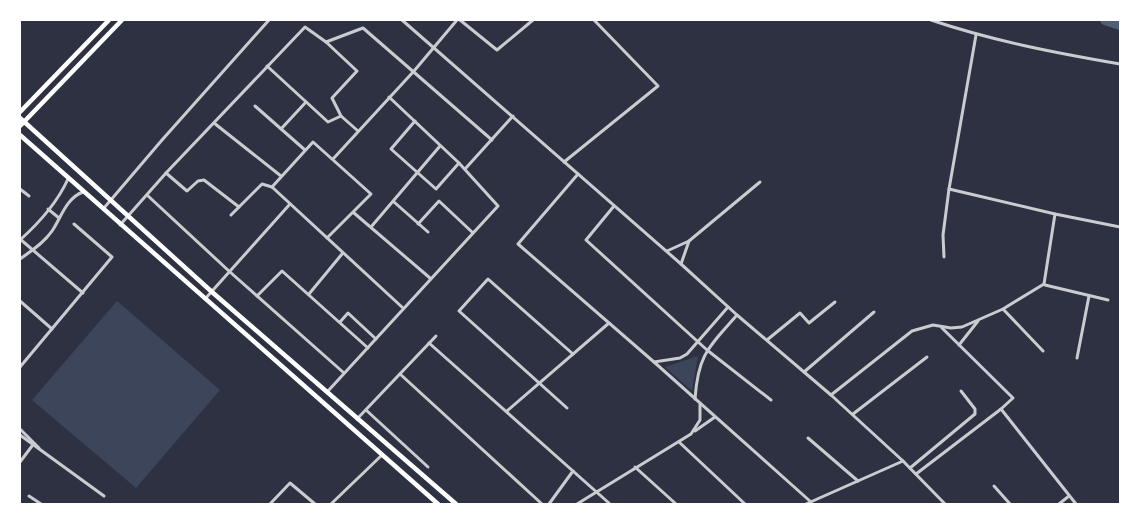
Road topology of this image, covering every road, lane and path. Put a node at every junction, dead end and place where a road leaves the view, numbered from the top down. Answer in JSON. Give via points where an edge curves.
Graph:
{"nodes":[{"id":1,"x":109,"y":20,"type":"edge"},
{"id":2,"x":122,"y":20,"type":"edge"},
{"id":3,"x":269,"y":20,"type":"edge"},
{"id":4,"x":402,"y":20,"type":"edge"},
{"id":5,"x":458,"y":20,"type":"edge"},
{"id":6,"x":526,"y":20,"type":"edge"},
{"id":7,"x":594,"y":20,"type":"edge"},
{"id":8,"x":931,"y":20,"type":"edge"},
{"id":9,"x":532,"y":21,"type":"edge"},
{"id":10,"x":976,"y":35,"type":"junction"},
{"id":11,"x":326,"y":42,"type":"junction"},
{"id":12,"x":433,"y":46,"type":"junction"},
{"id":13,"x":1120,"y":64,"type":"edge"},
{"id":14,"x":267,"y":66,"type":"junction"},
{"id":15,"x":414,"y":71,"type":"junction"},
{"id":16,"x":389,"y":97,"type":"junction"},
{"id":17,"x":306,"y":102,"type":"junction"},
{"id":18,"x":255,"y":106,"type":"dead end"},
{"id":19,"x":20,"y":112,"type":"edge"},
{"id":20,"x":341,"y":116,"type":"junction"},
{"id":21,"x":513,"y":116,"type":"junction"},
{"id":22,"x":415,"y":121,"type":"junction"},
{"id":23,"x":21,"y":122,"type":"edge"},
{"id":24,"x":214,"y":123,"type":"junction"},
{"id":25,"x":281,"y":129,"type":"junction"},
{"id":26,"x":358,"y":132,"type":"junction"},
{"id":27,"x":20,"y":135,"type":"edge"},
{"id":28,"x":492,"y":140,"type":"junction"},
{"id":29,"x":441,"y":146,"type":"junction"},
{"id":30,"x":305,"y":150,"type":"junction"},
{"id":31,"x":333,"y":159,"type":"junction"},
{"id":32,"x":564,"y":162,"type":"junction"},
{"id":33,"x":459,"y":163,"type":"junction"},
{"id":34,"x":465,"y":169,"type":"junction"},
{"id":35,"x":166,"y":173,"type":"junction"},
{"id":36,"x":418,"y":173,"type":"junction"},
{"id":37,"x":578,"y":174,"type":"junction"},
{"id":38,"x":281,"y":176,"type":"junction"},
{"id":39,"x":68,"y":179,"type":"junction"},
{"id":40,"x":760,"y":182,"type":"dead end"},
{"id":41,"x":272,"y":187,"type":"junction"},
{"id":42,"x":20,"y":189,"type":"edge"},
{"id":43,"x":950,"y":189,"type":"junction"},
{"id":44,"x":83,"y":192,"type":"junction"},
{"id":45,"x":147,"y":195,"type":"junction"},
{"id":46,"x":29,"y":196,"type":"dead end"},
{"id":47,"x":111,"y":201,"type":"junction"},
{"id":48,"x":394,"y":202,"type":"junction"},
{"id":49,"x":290,"y":204,"type":"junction"},
{"id":50,"x":614,"y":206,"type":"junction"},
{"id":51,"x":239,"y":207,"type":"junction"},
{"id":52,"x":48,"y":209,"type":"junction"},
{"id":53,"x":103,"y":210,"type":"junction"},
{"id":54,"x":354,"y":213,"type":"junction"},
{"id":55,"x":1055,"y":214,"type":"junction"},
{"id":56,"x":231,"y":215,"type":"dead end"},
{"id":57,"x":128,"y":217,"type":"junction"},
{"id":58,"x":59,"y":218,"type":"junction"},
{"id":59,"x":74,"y":224,"type":"dead end"},
{"id":60,"x":418,"y":224,"type":"junction"},
{"id":61,"x":120,"y":225,"type":"junction"},
{"id":62,"x":371,"y":227,"type":"junction"},
{"id":63,"x":1120,"y":227,"type":"edge"},
{"id":64,"x":428,"y":232,"type":"dead end"},
{"id":65,"x":472,"y":232,"type":"junction"},
{"id":66,"x":327,"y":238,"type":"junction"},
{"id":67,"x":20,"y":239,"type":"edge"},
{"id":68,"x":689,"y":241,"type":"junction"},
{"id":69,"x":33,"y":250,"type":"junction"},
{"id":70,"x":667,"y":251,"type":"junction"},
{"id":71,"x":343,"y":253,"type":"junction"},
{"id":72,"x":944,"y":257,"type":"dead end"},
{"id":73,"x":20,"y":259,"type":"edge"},
{"id":74,"x":681,"y":264,"type":"junction"},
{"id":75,"x":230,"y":272,"type":"junction"},
{"id":76,"x":430,"y":278,"type":"junction"},
{"id":77,"x":1044,"y":284,"type":"junction"},
{"id":78,"x":212,"y":292,"type":"junction"},
{"id":79,"x":83,"y":293,"type":"junction"},
{"id":80,"x":309,"y":294,"type":"junction"},
{"id":81,"x":257,"y":296,"type":"junction"},
{"id":82,"x":1089,"y":296,"type":"junction"},
{"id":83,"x":205,"y":299,"type":"junction"},
{"id":84,"x":1108,"y":300,"type":"dead end"},
{"id":85,"x":20,"y":301,"type":"edge"},
{"id":86,"x":835,"y":302,"type":"dead end"},
{"id":87,"x":728,"y":307,"type":"junction"},
{"id":88,"x":404,"y":308,"type":"junction"},
{"id":89,"x":1003,"y":309,"type":"junction"},
{"id":90,"x":874,"y":312,"type":"dead end"},
{"id":91,"x":737,"y":315,"type":"junction"},
{"id":92,"x":979,"y":320,"type":"junction"},
{"id":93,"x":340,"y":322,"type":"junction"},
{"id":94,"x":609,"y":323,"type":"junction"},
{"id":95,"x":940,"y":327,"type":"junction"},
{"id":96,"x":52,"y":328,"type":"junction"},
{"id":97,"x":436,"y":336,"type":"dead end"},
{"id":98,"x":376,"y":339,"type":"junction"},
{"id":99,"x":767,"y":340,"type":"junction"},
{"id":100,"x":698,"y":341,"type":"junction"},
{"id":101,"x":429,"y":343,"type":"junction"},
{"id":102,"x":958,"y":345,"type":"junction"},
{"id":103,"x":368,"y":348,"type":"junction"},
{"id":104,"x":707,"y":350,"type":"junction"},
{"id":105,"x":1043,"y":351,"type":"dead end"},
{"id":106,"x":573,"y":354,"type":"junction"},
{"id":107,"x":927,"y":357,"type":"dead end"},
{"id":108,"x":1077,"y":358,"type":"dead end"},
{"id":109,"x":654,"y":362,"type":"junction"},
{"id":110,"x":20,"y":366,"type":"edge"},
{"id":111,"x":804,"y":372,"type":"junction"},
{"id":112,"x":344,"y":373,"type":"junction"},
{"id":113,"x":400,"y":374,"type":"junction"},
{"id":114,"x":540,"y":384,"type":"junction"},
{"id":115,"x":961,"y":392,"type":"dead end"},
{"id":116,"x":326,"y":393,"type":"junction"},
{"id":117,"x":831,"y":395,"type":"junction"},
{"id":118,"x":695,"y":399,"type":"junction"},
{"id":119,"x":771,"y":400,"type":"dead end"},
{"id":120,"x":700,"y":404,"type":"junction"},
{"id":121,"x":567,"y":408,"type":"dead end"},
{"id":122,"x":1001,"y":409,"type":"junction"},
{"id":123,"x":366,"y":410,"type":"junction"},
{"id":124,"x":507,"y":411,"type":"junction"},
{"id":125,"x":853,"y":414,"type":"junction"},
{"id":126,"x":715,"y":417,"type":"junction"},
{"id":127,"x":357,"y":418,"type":"junction"},
{"id":128,"x":20,"y":429,"type":"edge"},
{"id":129,"x":691,"y":434,"type":"junction"},
{"id":130,"x":20,"y":435,"type":"edge"},
{"id":131,"x":808,"y":438,"type":"dead end"},
{"id":132,"x":679,"y":442,"type":"junction"},
{"id":133,"x":34,"y":444,"type":"junction"},
{"id":134,"x":382,"y":455,"type":"junction"},
{"id":135,"x":903,"y":461,"type":"junction"},
{"id":136,"x":20,"y":462,"type":"edge"},
{"id":137,"x":429,"y":467,"type":"dead end"},
{"id":138,"x":635,"y":467,"type":"junction"},
{"id":139,"x":910,"y":468,"type":"junction"},
{"id":140,"x":573,"y":471,"type":"junction"},
{"id":141,"x":916,"y":474,"type":"junction"},
{"id":142,"x":858,"y":481,"type":"junction"},
{"id":143,"x":994,"y":486,"type":"dead end"},
{"id":144,"x":596,"y":491,"type":"junction"},
{"id":145,"x":29,"y":496,"type":"dead end"},
{"id":146,"x":104,"y":496,"type":"dead end"},
{"id":147,"x":1069,"y":496,"type":"junction"},
{"id":148,"x":811,"y":502,"type":"junction"},
{"id":149,"x":41,"y":504,"type":"edge"},
{"id":150,"x":270,"y":504,"type":"edge"},
{"id":151,"x":315,"y":504,"type":"edge"},
{"id":152,"x":331,"y":504,"type":"edge"},
{"id":153,"x":438,"y":504,"type":"edge"},
{"id":154,"x":456,"y":504,"type":"edge"},
{"id":155,"x":542,"y":504,"type":"edge"},
{"id":156,"x":549,"y":504,"type":"edge"},
{"id":157,"x":577,"y":504,"type":"edge"},
{"id":158,"x":610,"y":504,"type":"edge"},
{"id":159,"x":676,"y":504,"type":"edge"},
{"id":160,"x":745,"y":504,"type":"edge"},
{"id":161,"x":806,"y":504,"type":"edge"},
{"id":162,"x":945,"y":504,"type":"edge"},
{"id":163,"x":1010,"y":504,"type":"edge"},
{"id":164,"x":1059,"y":504,"type":"edge"},
{"id":165,"x":1076,"y":504,"type":"edge"}],
"edges":[{"from":1,"to":19,"type":"main road"},
{"from":2,"to":23,"type":"main road"},
{"from":3,"to":47,"type":"street"},
{"from":4,"to":12,"type":"street"},
{"from":5,"to":9,"type":"street","via":[[497,50]]},
{"from":5,"to":12,"type":"street"},
{"from":6,"to":9,"type":"street"},
{"from":7,"to":32,"type":"street","via":[[658,86]]},
{"from":8,"to":10,"type":"street"},
{"from":10,"to":13,"type":"street"},
{"from":10,"to":43,"type":"street"},
{"from":11,"to":14,"type":"street","via":[[305,27]]},
{"from":11,"to":15,"type":"street","via":[[363,28]]},
{"from":11,"to":20,"type":"street","via":[[357,71],[332,98]]},
{"from":12,"to":15,"type":"street"},
{"from":12,"to":21,"type":"street"},
{"from":14,"to":17,"type":"street"},
{"from":14,"to":24,"type":"street"},
{"from":15,"to":16,"type":"street"},
{"from":15,"to":28,"type":"street"},
{"from":16,"to":22,"type":"street"},
{"from":16,"to":26,"type":"street"},
{"from":17,"to":20,"type":"street","via":[[328,122]]},
{"from":17,"to":25,"type":"street"},
{"from":18,"to":25,"type":"street"},
{"from":20,"to":26,"type":"street"},
{"from":21,"to":28,"type":"street"},
{"from":21,"to":32,"type":"street"},
{"from":22,"to":29,"type":"street"},
{"from":22,"to":36,"type":"street","via":[[392,149]]},
{"from":23,"to":47,"type":"main road"},
{"from":24,"to":35,"type":"street"},
{"from":24,"to":38,"type":"street"},
{"from":25,"to":30,"type":"street"},
{"from":26,"to":31,"type":"street"},
{"from":27,"to":39,"type":"main road"},
{"from":28,"to":34,"type":"street"},
{"from":29,"to":33,"type":"street"},
{"from":29,"to":36,"type":"street"},
{"from":30,"to":31,"type":"street","via":[[313,142]]},
{"from":30,"to":38,"type":"street"},
{"from":31,"to":54,"type":"street","via":[[371,194]]},
{"from":32,"to":37,"type":"street"},
{"from":33,"to":34,"type":"street"},
{"from":33,"to":36,"type":"street","via":[[436,189]]},
{"from":34,"to":65,"type":"street","via":[[498,206]]},
{"from":35,"to":45,"type":"street"},
{"from":35,"to":51,"type":"street","via":[[187,191],[204,180]]},
{"from":36,"to":48,"type":"street"},
{"from":37,"to":50,"type":"street"},
{"from":37,"to":94,"type":"street","via":[[518,244]]},
{"from":38,"to":41,"type":"street"},
{"from":39,"to":44,"type":"main road"},
{"from":39,"to":52,"type":"street"},
{"from":40,"to":68,"type":"street"},
{"from":41,"to":49,"type":"street"},
{"from":41,"to":51,"type":"street","via":[[262,184]]},
{"from":42,"to":46,"type":"street"},
{"from":43,"to":55,"type":"street"},
{"from":43,"to":72,"type":"street"},
{"from":44,"to":53,"type":"main road"},
{"from":44,"to":58,"type":"street","via":[[76,194]]},
{"from":45,"to":57,"type":"street"},
{"from":45,"to":75,"type":"street"},
{"from":47,"to":53,"type":"street"},
{"from":47,"to":57,"type":"main road"},
{"from":48,"to":60,"type":"street"},
{"from":48,"to":62,"type":"street"},
{"from":49,"to":66,"type":"street"},
{"from":49,"to":75,"type":"street"},
{"from":50,"to":70,"type":"street"},
{"from":50,"to":100,"type":"street","via":[[586,240]]},
{"from":51,"to":56,"type":"street"},
{"from":52,"to":58,"type":"street"},
{"from":52,"to":67,"type":"street"},
{"from":53,"to":61,"type":"main road"},
{"from":54,"to":62,"type":"street"},
{"from":54,"to":66,"type":"street"},
{"from":55,"to":63,"type":"street"},
{"from":55,"to":77,"type":"street"},
{"from":57,"to":61,"type":"street"},
{"from":57,"to":78,"type":"main road"},
{"from":58,"to":69,"type":"street"},
{"from":59,"to":79,"type":"street","via":[[112,258]]},
{"from":60,"to":64,"type":"street"},
{"from":60,"to":65,"type":"street","via":[[439,201]]},
{"from":61,"to":83,"type":"main road"},
{"from":62,"to":76,"type":"street"},
{"from":65,"to":76,"type":"street"},
{"from":66,"to":71,"type":"street"},
{"from":67,"to":69,"type":"street"},
{"from":68,"to":70,"type":"street"},
{"from":68,"to":74,"type":"street"},
{"from":69,"to":73,"type":"street"},
{"from":69,"to":79,"type":"street"},
{"from":70,"to":74,"type":"street"},
{"from":71,"to":80,"type":"street"},
{"from":71,"to":88,"type":"street"},
{"from":74,"to":87,"type":"street"},
{"from":75,"to":78,"type":"street"},
{"from":75,"to":81,"type":"street"},
{"from":76,"to":88,"type":"street"},
{"from":77,"to":82,"type":"street"},
{"from":77,"to":89,"type":"street"},
{"from":78,"to":83,"type":"street"},
{"from":78,"to":116,"type":"main road"},
{"from":79,"to":96,"type":"street"},
{"from":80,"to":81,"type":"street","via":[[282,271]]},
{"from":80,"to":93,"type":"street"},
{"from":81,"to":112,"type":"street"},
{"from":82,"to":84,"type":"street"},
{"from":82,"to":108,"type":"street"},
{"from":83,"to":134,"type":"main road"},
{"from":85,"to":96,"type":"street"},
{"from":86,"to":99,"type":"street","via":[[809,323],[800,313]]},
{"from":87,"to":91,"type":"street"},
{"from":87,"to":100,"type":"street"},
{"from":88,"to":98,"type":"street"},
{"from":89,"to":92,"type":"street"},
{"from":89,"to":105,"type":"street"},
{"from":90,"to":111,"type":"street"},
{"from":91,"to":99,"type":"street"},
{"from":91,"to":104,"type":"street"},
{"from":92,"to":95,"type":"street","via":[[962,327]]},
{"from":92,"to":102,"type":"street"},
{"from":93,"to":98,"type":"street","via":[[348,313]]},
{"from":93,"to":103,"type":"street"},
{"from":94,"to":106,"type":"street"},
{"from":94,"to":109,"type":"street"},
{"from":95,"to":102,"type":"street"},
{"from":95,"to":117,"type":"street","via":[[912,331]]},
{"from":96,"to":110,"type":"street"},
{"from":97,"to":101,"type":"street"},
{"from":98,"to":103,"type":"street"},
{"from":99,"to":111,"type":"street"},
{"from":100,"to":104,"type":"street"},
{"from":100,"to":109,"type":"street","via":[[680,358]]},
{"from":101,"to":113,"type":"street"},
{"from":101,"to":124,"type":"street"},
{"from":102,"to":122,"type":"street","via":[[1013,398]]},
{"from":103,"to":112,"type":"street"},
{"from":104,"to":118,"type":"street","via":[[698,373]]},
{"from":104,"to":119,"type":"street"},
{"from":106,"to":114,"type":"street"},
{"from":106,"to":114,"type":"street","via":[[488,279],[459,311]]},
{"from":107,"to":125,"type":"street"},
{"from":109,"to":118,"type":"street"},
{"from":111,"to":117,"type":"street"},
{"from":112,"to":116,"type":"street"},
{"from":113,"to":123,"type":"street"},
{"from":113,"to":155,"type":"street"},
{"from":114,"to":121,"type":"street"},
{"from":114,"to":124,"type":"street"},
{"from":115,"to":139,"type":"street","via":[[975,414]]},
{"from":116,"to":127,"type":"main road"},
{"from":117,"to":125,"type":"street"},
{"from":118,"to":120,"type":"street"},
{"from":120,"to":126,"type":"street"},
{"from":120,"to":129,"type":"street","via":[[700,420]]},
{"from":122,"to":141,"type":"street"},
{"from":122,"to":147,"type":"street"},
{"from":123,"to":127,"type":"street"},
{"from":123,"to":137,"type":"street"},
{"from":124,"to":140,"type":"street"},
{"from":125,"to":135,"type":"street"},
{"from":126,"to":129,"type":"street"},
{"from":126,"to":148,"type":"street"},
{"from":127,"to":154,"type":"main road"},
{"from":128,"to":133,"type":"street"},
{"from":129,"to":132,"type":"street"},
{"from":130,"to":133,"type":"street"},
{"from":131,"to":142,"type":"street"},
{"from":132,"to":138,"type":"street"},
{"from":132,"to":160,"type":"street"},
{"from":133,"to":136,"type":"street"},
{"from":133,"to":146,"type":"street"},
{"from":134,"to":152,"type":"street"},
{"from":134,"to":153,"type":"main road"},
{"from":135,"to":139,"type":"street"},
{"from":135,"to":142,"type":"street"},
{"from":138,"to":144,"type":"street"},
{"from":138,"to":159,"type":"street"},
{"from":139,"to":141,"type":"street"},
{"from":140,"to":144,"type":"street"},
{"from":140,"to":156,"type":"street"},
{"from":141,"to":162,"type":"street"},
{"from":142,"to":148,"type":"street"},
{"from":143,"to":163,"type":"street"},
{"from":144,"to":157,"type":"street"},
{"from":144,"to":158,"type":"street"},
{"from":145,"to":149,"type":"street"},
{"from":147,"to":164,"type":"street"},
{"from":147,"to":165,"type":"street"},
{"from":148,"to":161,"type":"street"},
{"from":150,"to":151,"type":"street","via":[[290,483]]}]}
